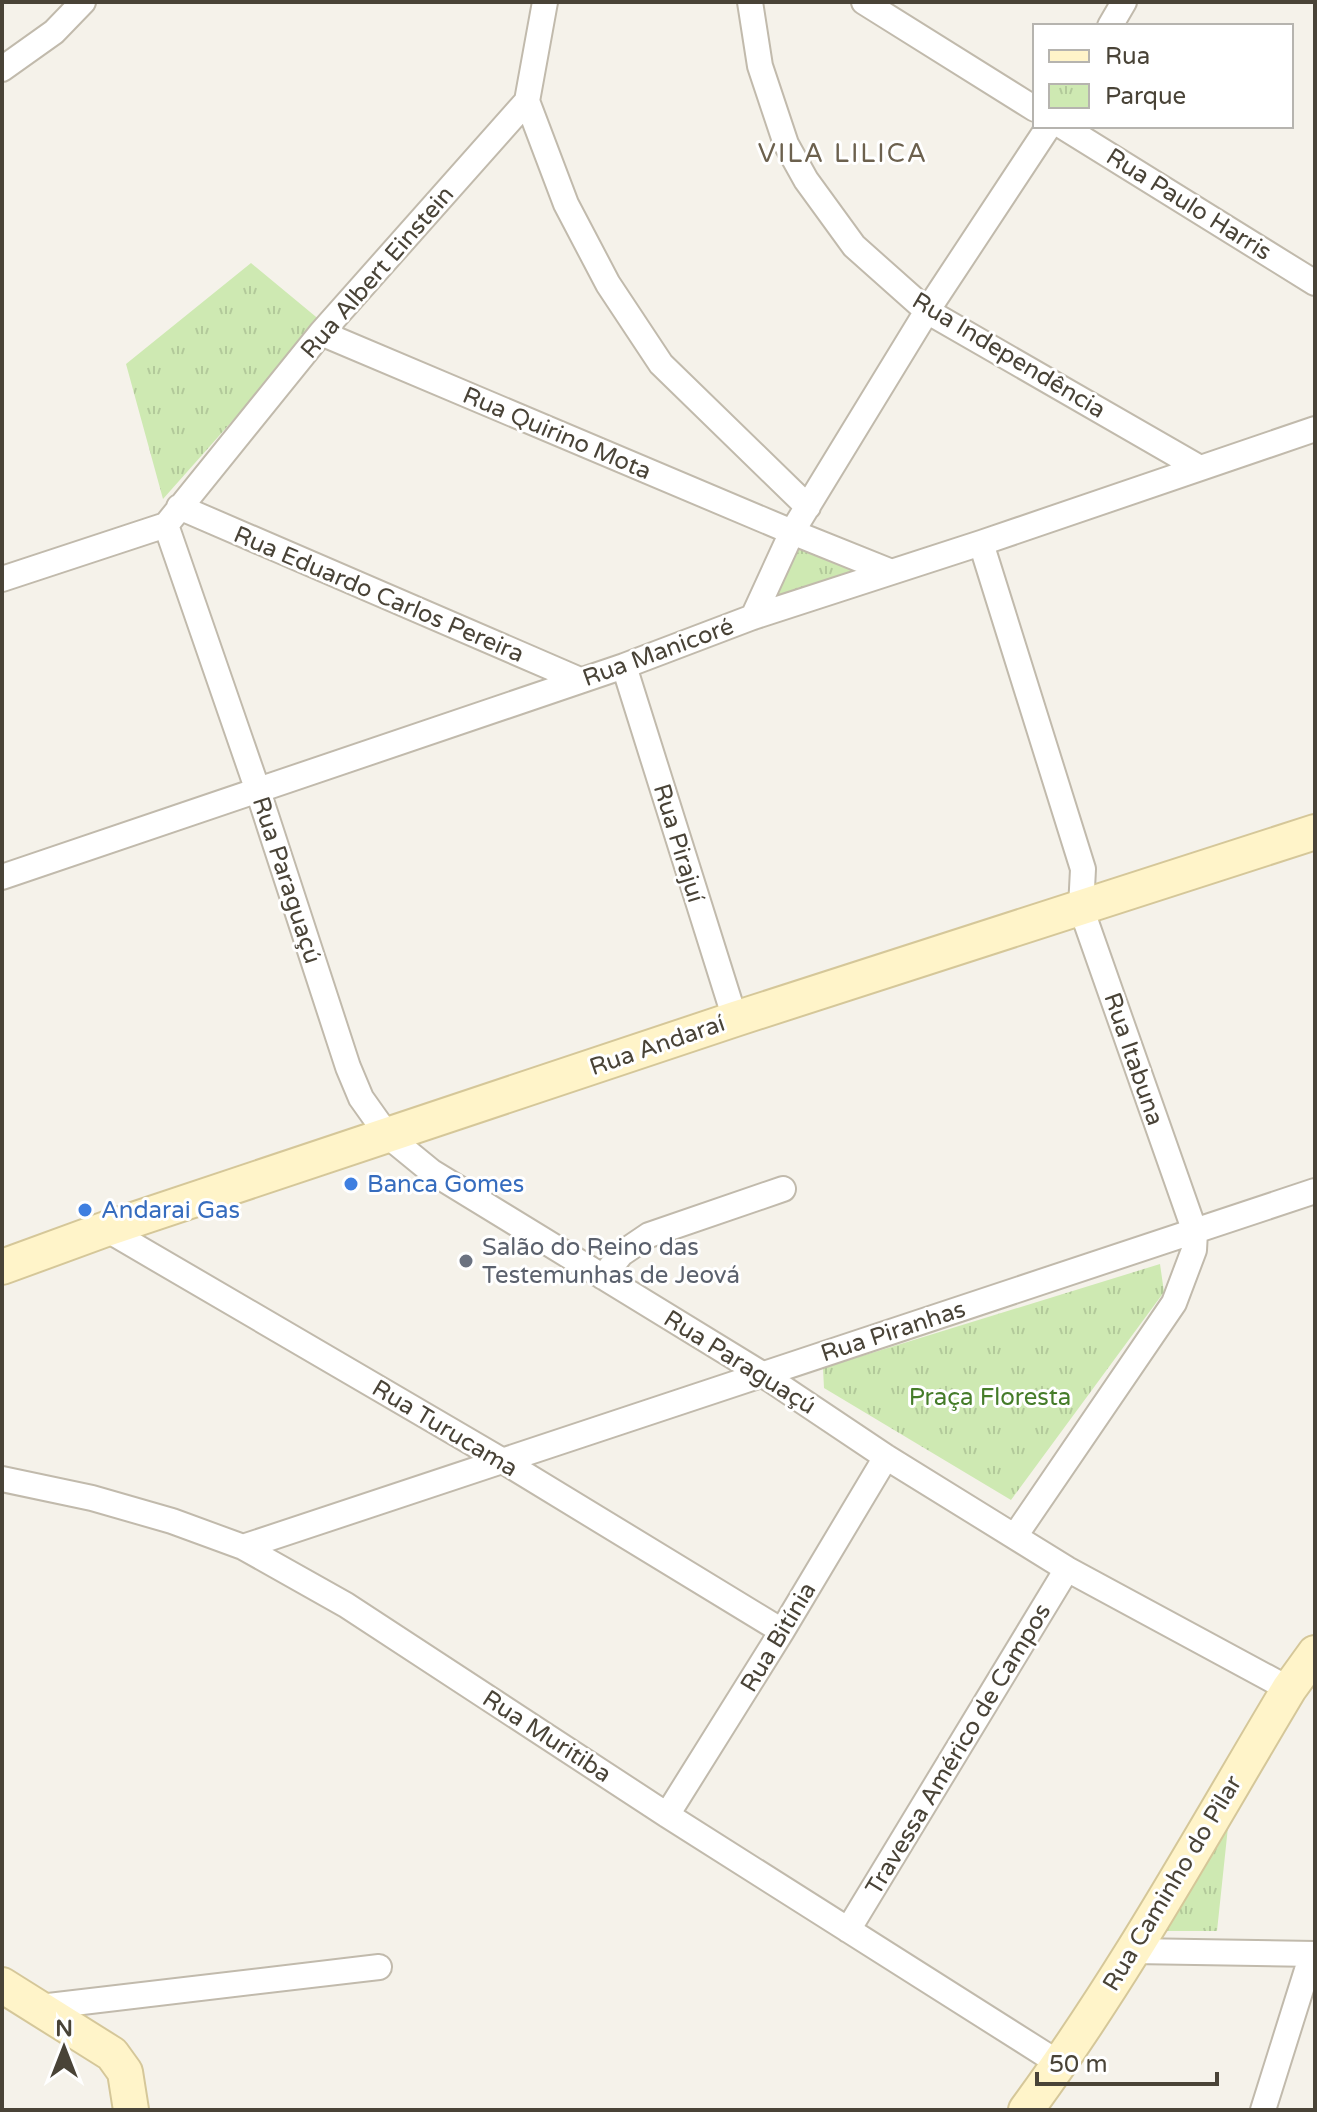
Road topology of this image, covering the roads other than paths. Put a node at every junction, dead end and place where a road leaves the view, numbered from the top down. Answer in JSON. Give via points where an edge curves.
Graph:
{"nodes":[{"id":1,"x":83,"y":2,"type":"edge"},
{"id":2,"x":545,"y":2,"type":"edge"},
{"id":3,"x":750,"y":2,"type":"edge"},
{"id":4,"x":864,"y":2,"type":"edge"},
{"id":5,"x":1124,"y":2,"type":"edge"},
{"id":6,"x":1111,"y":24,"type":"edge"},
{"id":7,"x":2,"y":69,"type":"edge"},
{"id":8,"x":527,"y":101,"type":"junction"},
{"id":9,"x":1033,"y":108,"type":"edge"},
{"id":10,"x":1048,"y":128,"type":"edge"},
{"id":11,"x":1065,"y":128,"type":"edge"},
{"id":12,"x":1315,"y":283,"type":"edge"},
{"id":13,"x":927,"y":311,"type":"junction"},
{"id":14,"x":321,"y":333,"type":"junction"},
{"id":15,"x":1315,"y":429,"type":"edge"},
{"id":16,"x":1198,"y":467,"type":"junction"},
{"id":17,"x":808,"y":507,"type":"junction"},
{"id":18,"x":172,"y":516,"type":"junction"},
{"id":19,"x":792,"y":532,"type":"junction"},
{"id":20,"x":981,"y":543,"type":"junction"},
{"id":21,"x":889,"y":571,"type":"junction"},
{"id":22,"x":2,"y":579,"type":"edge"},
{"id":23,"x":753,"y":617,"type":"junction"},
{"id":24,"x":624,"y":666,"type":"junction"},
{"id":25,"x":580,"y":680,"type":"junction"},
{"id":26,"x":258,"y":791,"type":"junction"},
{"id":27,"x":1315,"y":832,"type":"edge"},
{"id":28,"x":2,"y":877,"type":"edge"},
{"id":29,"x":1081,"y":908,"type":"junction"},
{"id":30,"x":735,"y":1019,"type":"junction"},
{"id":31,"x":388,"y":1136,"type":"junction"},
{"id":32,"x":783,"y":1189,"type":"dead end"},
{"id":33,"x":1315,"y":1191,"type":"edge"},
{"id":34,"x":106,"y":1229,"type":"junction"},
{"id":35,"x":1195,"y":1232,"type":"junction"},
{"id":36,"x":2,"y":1267,"type":"edge"},
{"id":37,"x":603,"y":1277,"type":"junction"},
{"id":38,"x":762,"y":1374,"type":"junction"},
{"id":39,"x":886,"y":1457,"type":"junction"},
{"id":40,"x":503,"y":1461,"type":"junction"},
{"id":41,"x":2,"y":1479,"type":"edge"},
{"id":42,"x":1015,"y":1536,"type":"junction"},
{"id":43,"x":243,"y":1547,"type":"junction"},
{"id":44,"x":1067,"y":1569,"type":"junction"},
{"id":45,"x":782,"y":1631,"type":"junction"},
{"id":46,"x":1315,"y":1653,"type":"edge"},
{"id":47,"x":1302,"y":1688,"type":"edge"},
{"id":48,"x":667,"y":1815,"type":"junction"},
{"id":49,"x":848,"y":1930,"type":"junction"},
{"id":50,"x":1133,"y":1951,"type":"junction"},
{"id":51,"x":1313,"y":1954,"type":"edge"},
{"id":52,"x":379,"y":1967,"type":"dead end"},
{"id":53,"x":2,"y":1985,"type":"edge"},
{"id":54,"x":40,"y":2007,"type":"junction"},
{"id":55,"x":1060,"y":2064,"type":"junction"},
{"id":56,"x":131,"y":2110,"type":"edge"},
{"id":57,"x":1026,"y":2110,"type":"edge"},
{"id":58,"x":1263,"y":2110,"type":"edge"}],
"edges":[{"from":1,"to":7,"type":"street","via":[[54,32]]},
{"from":2,"to":8,"type":"street"},
{"from":3,"to":13,"type":"street","name":"Rua Independência","via":[[772,106],[806,180],[854,246]]},
{"from":4,"to":9,"type":"street"},
{"from":5,"to":6,"type":"street"},
{"from":8,"to":14,"type":"street","name":"Rua Albert Einstein"},
{"from":8,"to":17,"type":"street","via":[[566,204],[608,284],[661,364]]},
{"from":10,"to":13,"type":"street"},
{"from":11,"to":12,"type":"street","name":"Rua Paulo Harris"},
{"from":13,"to":16,"type":"street","name":"Rua Independência"},
{"from":13,"to":17,"type":"street"},
{"from":14,"to":18,"type":"street","name":"Rua Albert Einstein"},
{"from":14,"to":19,"type":"street","name":"Rua Quirino Mota"},
{"from":15,"to":16,"type":"street","name":"Rua Manicoré"},
{"from":16,"to":20,"type":"street","name":"Rua Manicoré"},
{"from":17,"to":19,"type":"street"},
{"from":18,"to":22,"type":"street"},
{"from":18,"to":25,"type":"street","name":"Rua Eduardo Carlos Pereira"},
{"from":18,"to":26,"type":"street","name":"Rua Paraguaçú"},
{"from":19,"to":21,"type":"street","name":"Rua Quirino Mota"},
{"from":19,"to":23,"type":"street"},
{"from":20,"to":21,"type":"street","name":"Rua Manicoré"},
{"from":20,"to":29,"type":"street","name":"Rua Itabuna","via":[[1083,869]]},
{"from":21,"to":23,"type":"street","name":"Rua Manicoré"},
{"from":23,"to":24,"type":"street","name":"Rua Manicoré"},
{"from":24,"to":25,"type":"street","name":"Rua Manicoré"},
{"from":24,"to":30,"type":"street","name":"Rua Pirajuí"},
{"from":25,"to":26,"type":"street","name":"Rua Manicoré"},
{"from":26,"to":28,"type":"street","name":"Rua Manicoré"},
{"from":26,"to":31,"type":"street","name":"Rua Paraguaçú","via":[[348,1067],[361,1098]]},
{"from":27,"to":29,"type":"street","name":"Rua Andaraí"},
{"from":29,"to":30,"type":"street","name":"Rua Andaraí"},
{"from":29,"to":35,"type":"street","name":"Rua Itabuna"},
{"from":30,"to":31,"type":"street","name":"Rua Andaraí"},
{"from":31,"to":34,"type":"street","name":"Rua Andaraí"},
{"from":31,"to":37,"type":"street","name":"Rua Paraguaçú","via":[[432,1172]]},
{"from":32,"to":37,"type":"street","via":[[649,1235],[621,1254]]},
{"from":33,"to":35,"type":"street","name":"Rua Piranhas"},
{"from":34,"to":36,"type":"street","name":"Rua Andaraí"},
{"from":34,"to":40,"type":"street","name":"Rua Turucama"},
{"from":35,"to":38,"type":"street","name":"Rua Piranhas"},
{"from":35,"to":42,"type":"street","via":[[1194,1250],[1174,1303]]},
{"from":37,"to":38,"type":"street","name":"Rua Paraguaçú"},
{"from":38,"to":39,"type":"street","name":"Rua Paraguaçú"},
{"from":38,"to":40,"type":"street","name":"Rua Piranhas"},
{"from":39,"to":42,"type":"street","name":"Rua Paraguaçú"},
{"from":39,"to":45,"type":"street","name":"Rua Bitínia"},
{"from":40,"to":43,"type":"street","name":"Rua Piranhas"},
{"from":40,"to":45,"type":"street","name":"Rua Turucama"},
{"from":41,"to":43,"type":"street","name":"Rua Muritiba","via":[[92,1498]]},
{"from":42,"to":44,"type":"street","name":"Rua Paraguaçú"},
{"from":43,"to":48,"type":"street","name":"Rua Muritiba","via":[[346,1605]]},
{"from":44,"to":47,"type":"street","name":"Rua Paraguaçú"},
{"from":44,"to":49,"type":"street","name":"Travessa Américo de Campos"},
{"from":45,"to":48,"type":"street","name":"Rua Bitínia"},
{"from":46,"to":47,"type":"street","name":"Rua Caminho do Pilar"},
{"from":47,"to":50,"type":"street","name":"Rua Caminho do Pilar"},
{"from":48,"to":49,"type":"street","name":"Rua Muritiba"},
{"from":49,"to":55,"type":"street","name":"Rua Muritiba"},
{"from":50,"to":51,"type":"street"},
{"from":50,"to":55,"type":"street","name":"Rua Caminho do Pilar"},
{"from":51,"to":58,"type":"street"},
{"from":52,"to":54,"type":"street"},
{"from":53,"to":54,"type":"street"},
{"from":54,"to":56,"type":"street","via":[[119,2061]]},
{"from":55,"to":57,"type":"street","name":"Rua Caminho do Pilar"}]}
